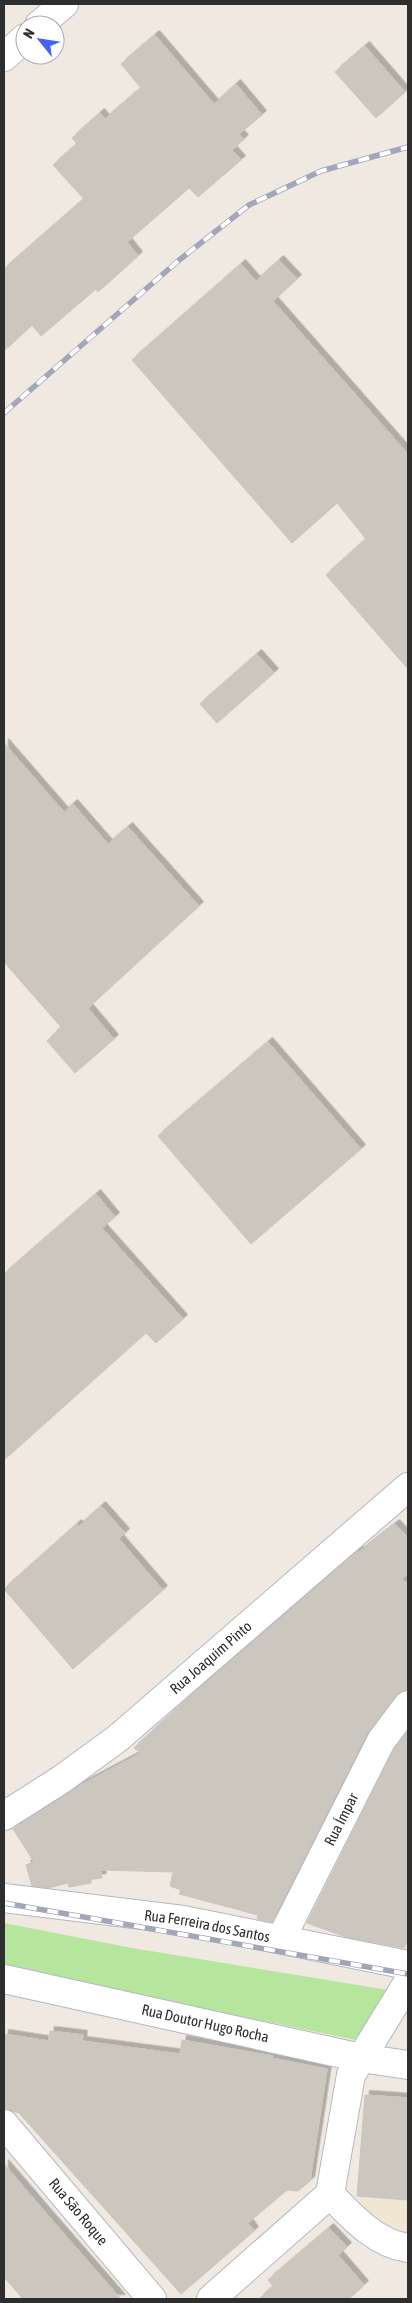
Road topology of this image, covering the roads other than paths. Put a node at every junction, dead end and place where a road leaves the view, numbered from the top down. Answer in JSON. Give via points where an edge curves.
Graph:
{"nodes":[{"id":1,"x":64,"y":4,"type":"edge"},
{"id":2,"x":51,"y":15,"type":"edge"},
{"id":3,"x":15,"y":47,"type":"edge"},
{"id":4,"x":4,"y":56,"type":"edge"},
{"id":5,"x":408,"y":1487,"type":"edge"},
{"id":6,"x":408,"y":1705,"type":"edge"},
{"id":7,"x":4,"y":1816,"type":"edge"},
{"id":8,"x":4,"y":1898,"type":"edge"},
{"id":9,"x":281,"y":1939,"type":"junction"},
{"id":10,"x":408,"y":1965,"type":"edge"},
{"id":11,"x":4,"y":1979,"type":"edge"},
{"id":12,"x":408,"y":1982,"type":"edge"},
{"id":13,"x":361,"y":2058,"type":"junction"},
{"id":14,"x":408,"y":2065,"type":"edge"},
{"id":15,"x":4,"y":2124,"type":"edge"},
{"id":16,"x":330,"y":2194,"type":"junction"},
{"id":17,"x":408,"y":2248,"type":"edge"},
{"id":18,"x":152,"y":2299,"type":"edge"},
{"id":19,"x":211,"y":2299,"type":"edge"}],
"edges":[{"from":1,"to":2,"type":"street"},
{"from":3,"to":4,"type":"street"},
{"from":5,"to":7,"type":"street","name":"Rua Joaquim Pinto","via":[[118,1738]]},
{"from":6,"to":9,"type":"street","name":"Rua Ímpar","via":[[381,1741]]},
{"from":8,"to":9,"type":"street","name":"Rua Ferreira dos Santos","via":[[183,1920]]},
{"from":9,"to":10,"type":"street","name":"Rua Ferreira dos Santos"},
{"from":11,"to":13,"type":"street","name":"Rua Doutor Hugo Rocha"},
{"from":12,"to":13,"type":"street"},
{"from":13,"to":14,"type":"street","name":"Rua Doutor Hugo Rocha"},
{"from":13,"to":16,"type":"street","via":[[351,2075]]},
{"from":15,"to":18,"type":"street","name":"Rua São Roque"},
{"from":16,"to":17,"type":"street","via":[[358,2222],[394,2246]]},
{"from":16,"to":19,"type":"street"}]}
